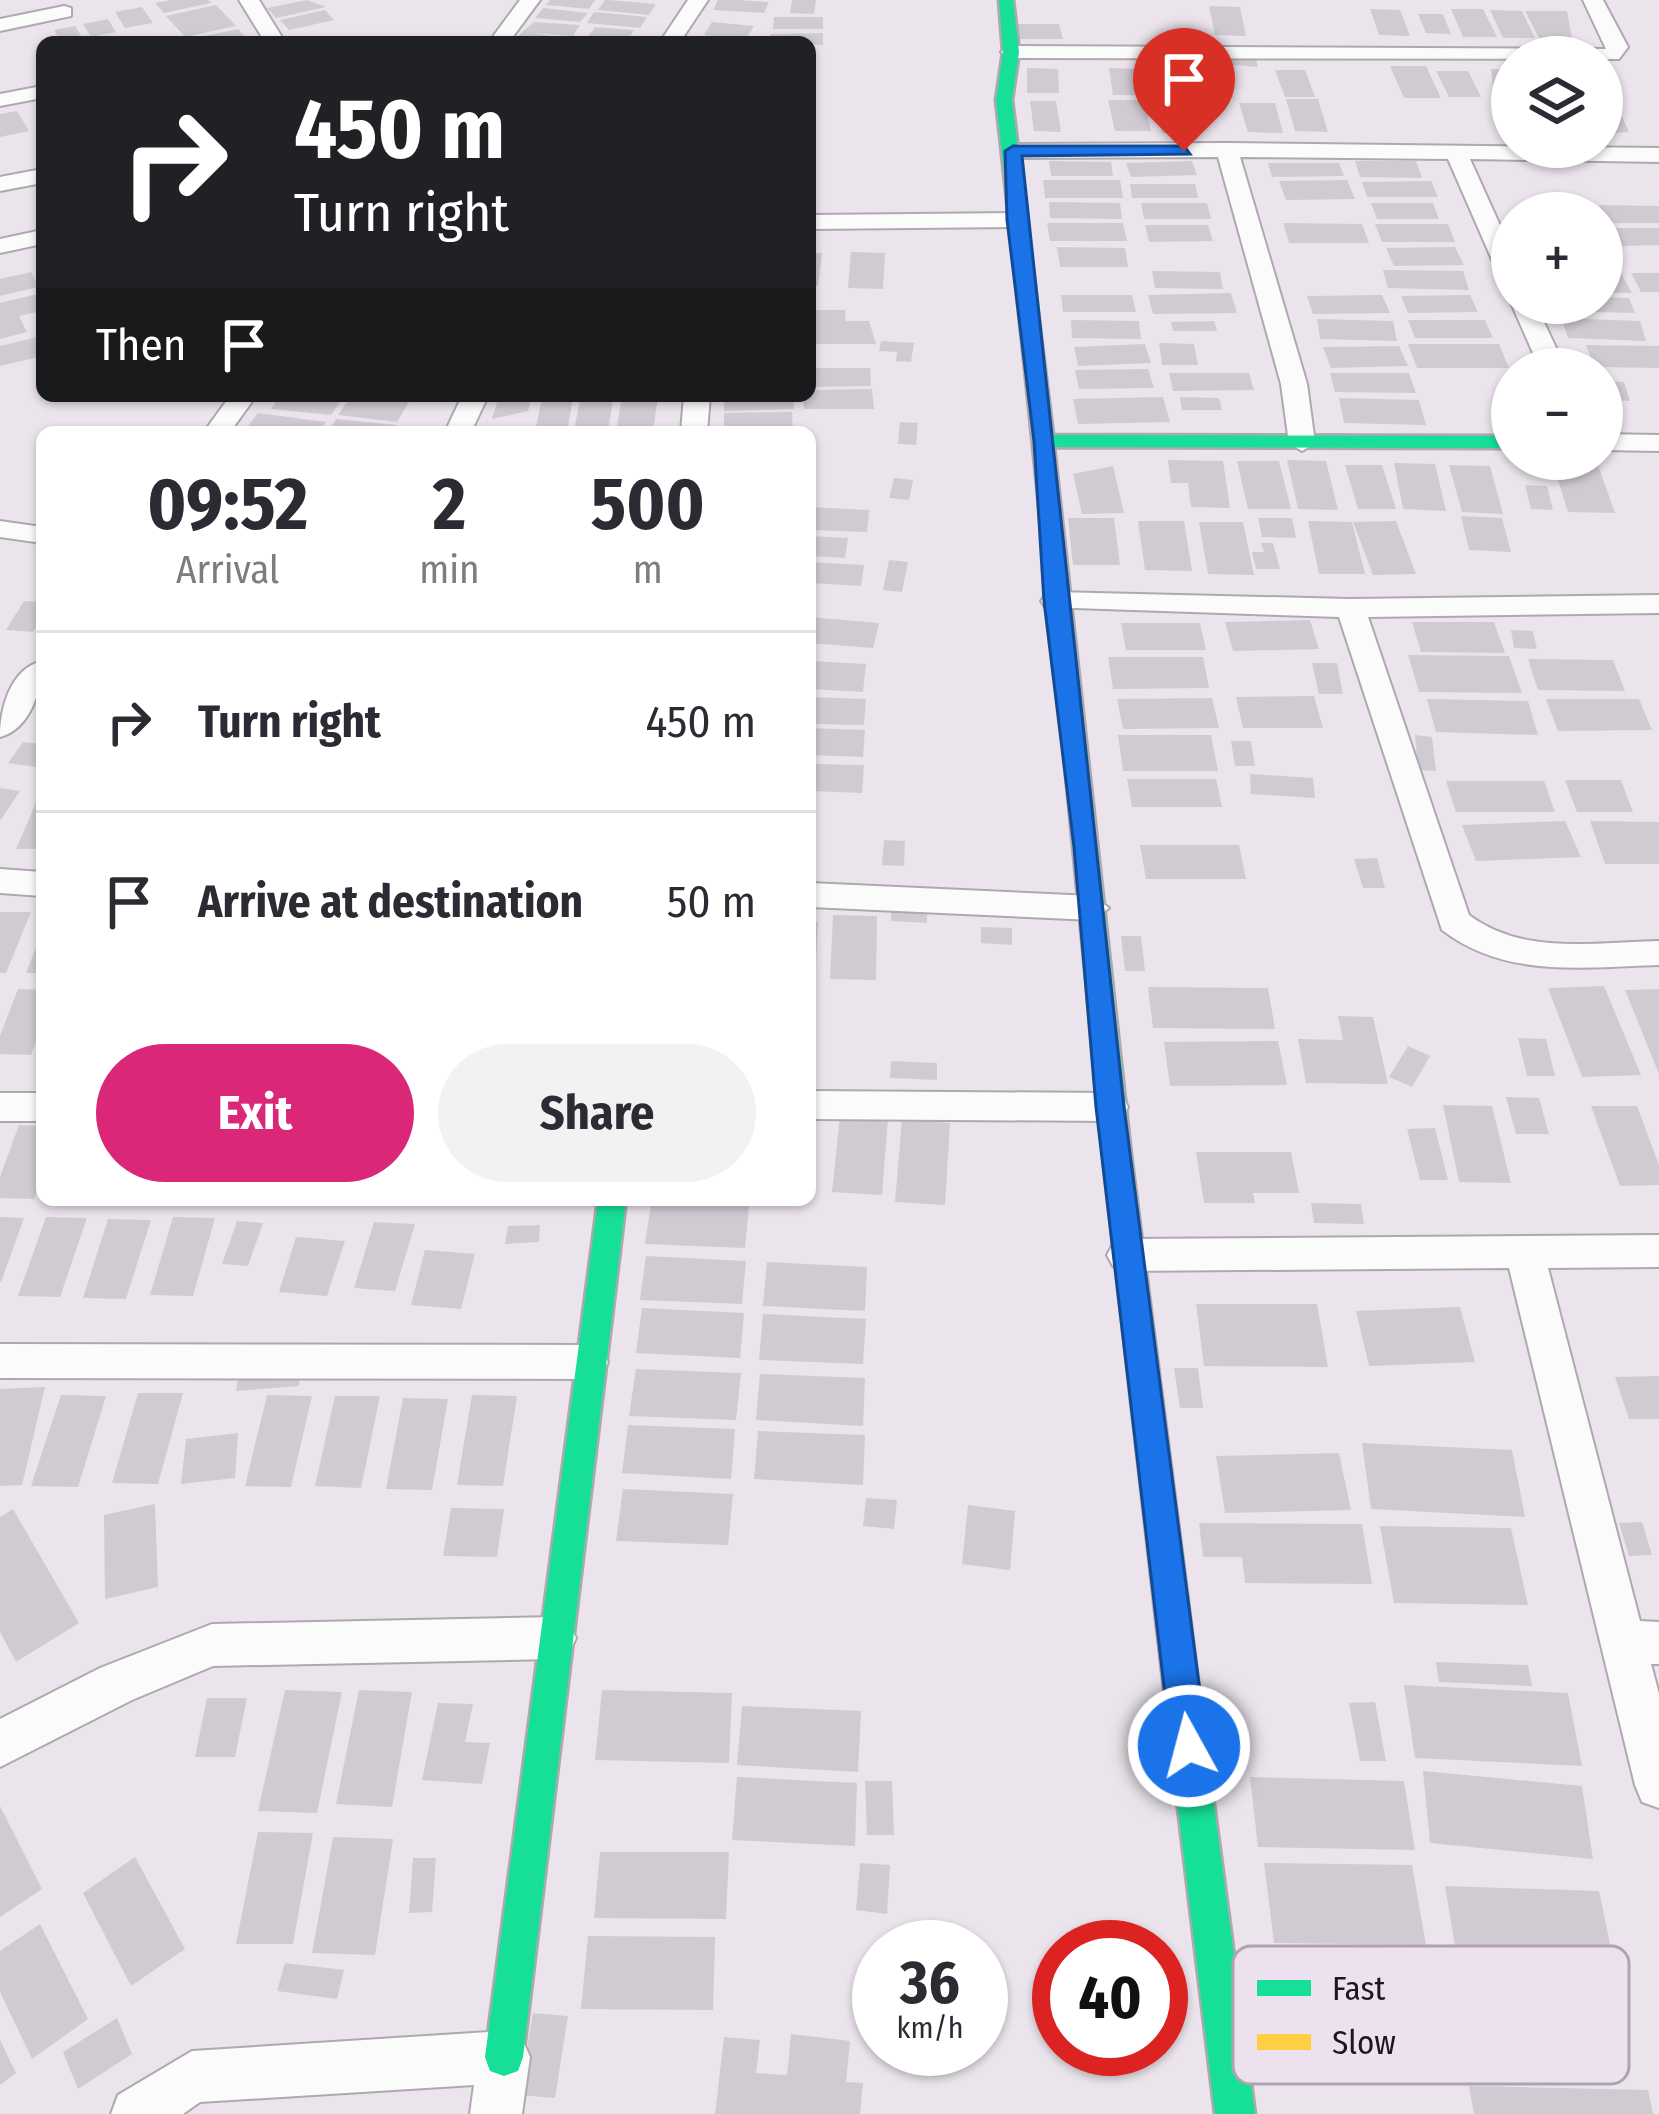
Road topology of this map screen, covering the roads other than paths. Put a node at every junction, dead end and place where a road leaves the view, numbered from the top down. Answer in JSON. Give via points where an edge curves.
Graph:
{"nodes":[{"id":1,"x":249,"y":0,"type":"edge"},
{"id":2,"x":530,"y":0,"type":"edge"},
{"id":3,"x":698,"y":0,"type":"edge"},
{"id":4,"x":1006,"y":0,"type":"edge"},
{"id":5,"x":1593,"y":0,"type":"edge"},
{"id":6,"x":64,"y":12,"type":"dead end"},
{"id":7,"x":0,"y":26,"type":"edge"},
{"id":8,"x":270,"y":36,"type":"edge"},
{"id":9,"x":503,"y":36,"type":"edge"},
{"id":10,"x":674,"y":36,"type":"edge"},
{"id":11,"x":1011,"y":52,"type":"junction"},
{"id":12,"x":36,"y":93,"type":"edge"},
{"id":13,"x":0,"y":100,"type":"edge"},
{"id":14,"x":1227,"y":150,"type":"junction"},
{"id":15,"x":1013,"y":151,"type":"junction"},
{"id":16,"x":1456,"y":152,"type":"junction"},
{"id":17,"x":1659,"y":155,"type":"edge"},
{"id":18,"x":36,"y":177,"type":"edge"},
{"id":19,"x":0,"y":184,"type":"edge"},
{"id":20,"x":1016,"y":220,"type":"junction"},
{"id":21,"x":816,"y":222,"type":"edge"},
{"id":22,"x":1491,"y":231,"type":"edge"},
{"id":23,"x":36,"y":238,"type":"edge"},
{"id":24,"x":0,"y":246,"type":"edge"},
{"id":25,"x":1044,"y":441,"type":"junction"},
{"id":26,"x":1491,"y":442,"type":"edge"},
{"id":27,"x":1623,"y":442,"type":"edge"},
{"id":28,"x":1302,"y":443,"type":"junction"},
{"id":29,"x":1659,"y":443,"type":"edge"},
{"id":30,"x":0,"y":529,"type":"edge"},
{"id":31,"x":36,"y":534,"type":"edge"},
{"id":32,"x":1055,"y":601,"type":"junction"},
{"id":33,"x":1653,"y":604,"type":"edge"},
{"id":34,"x":1350,"y":608,"type":"junction"},
{"id":35,"x":1659,"y":635,"type":"edge"},
{"id":36,"x":36,"y":678,"type":"edge"},
{"id":37,"x":0,"y":727,"type":"edge"},
{"id":38,"x":0,"y":881,"type":"edge"},
{"id":39,"x":36,"y":884,"type":"edge"},
{"id":40,"x":816,"y":895,"type":"edge"},
{"id":41,"x":1092,"y":908,"type":"junction"},
{"id":42,"x":1659,"y":953,"type":"edge"},
{"id":43,"x":816,"y":1105,"type":"edge"},
{"id":44,"x":1110,"y":1107,"type":"junction"},
{"id":45,"x":611,"y":1206,"type":"edge"},
{"id":46,"x":1659,"y":1251,"type":"edge"},
{"id":47,"x":1127,"y":1255,"type":"junction"},
{"id":48,"x":1525,"y":1255,"type":"junction"},
{"id":49,"x":0,"y":1361,"type":"edge"},
{"id":50,"x":588,"y":1362,"type":"junction"},
{"id":51,"x":553,"y":1638,"type":"junction"},
{"id":52,"x":1640,"y":1642,"type":"edge"},
{"id":53,"x":0,"y":1744,"type":"edge"},
{"id":54,"x":1659,"y":1785,"type":"edge"},
{"id":55,"x":504,"y":2057,"type":"junction"},
{"id":56,"x":136,"y":2114,"type":"edge"},
{"id":57,"x":496,"y":2114,"type":"edge"},
{"id":58,"x":1235,"y":2114,"type":"edge"}],
"edges":[{"from":1,"to":8,"type":"street"},
{"from":2,"to":9,"type":"street"},
{"from":3,"to":10,"type":"street"},
{"from":4,"to":11,"type":"street"},
{"from":5,"to":11,"type":"street","via":[[1618,46],[1612,55]]},
{"from":6,"to":7,"type":"street"},
{"from":11,"to":15,"type":"street","via":[[1004,100]]},
{"from":12,"to":13,"type":"street"},
{"from":14,"to":15,"type":"street"},
{"from":14,"to":16,"type":"street"},
{"from":14,"to":28,"type":"street","via":[[1294,384]]},
{"from":15,"to":20,"type":"street"},
{"from":16,"to":17,"type":"street"},
{"from":16,"to":22,"type":"street"},
{"from":18,"to":19,"type":"street"},
{"from":20,"to":21,"type":"street"},
{"from":20,"to":25,"type":"street"},
{"from":23,"to":24,"type":"street"},
{"from":25,"to":28,"type":"street"},
{"from":25,"to":32,"type":"street"},
{"from":26,"to":28,"type":"street"},
{"from":27,"to":29,"type":"street"},
{"from":30,"to":31,"type":"street"},
{"from":32,"to":34,"type":"street"},
{"from":32,"to":41,"type":"street"},
{"from":33,"to":34,"type":"street"},
{"from":33,"to":35,"type":"street"},
{"from":34,"to":42,"type":"street","via":[[1384,690],[1454,921],[1506,952]]},
{"from":36,"to":37,"type":"street"},
{"from":38,"to":39,"type":"street"},
{"from":40,"to":41,"type":"street"},
{"from":41,"to":44,"type":"street"},
{"from":43,"to":44,"type":"street"},
{"from":44,"to":47,"type":"street"},
{"from":45,"to":50,"type":"street"},
{"from":46,"to":48,"type":"street"},
{"from":47,"to":48,"type":"street"},
{"from":47,"to":58,"type":"street"},
{"from":48,"to":52,"type":"street"},
{"from":49,"to":50,"type":"street"},
{"from":50,"to":51,"type":"street"},
{"from":51,"to":53,"type":"street","via":[[212,1645]]},
{"from":51,"to":55,"type":"street"},
{"from":52,"to":54,"type":"street"},
{"from":55,"to":56,"type":"street","via":[[192,2077]]},
{"from":55,"to":57,"type":"street"}]}
